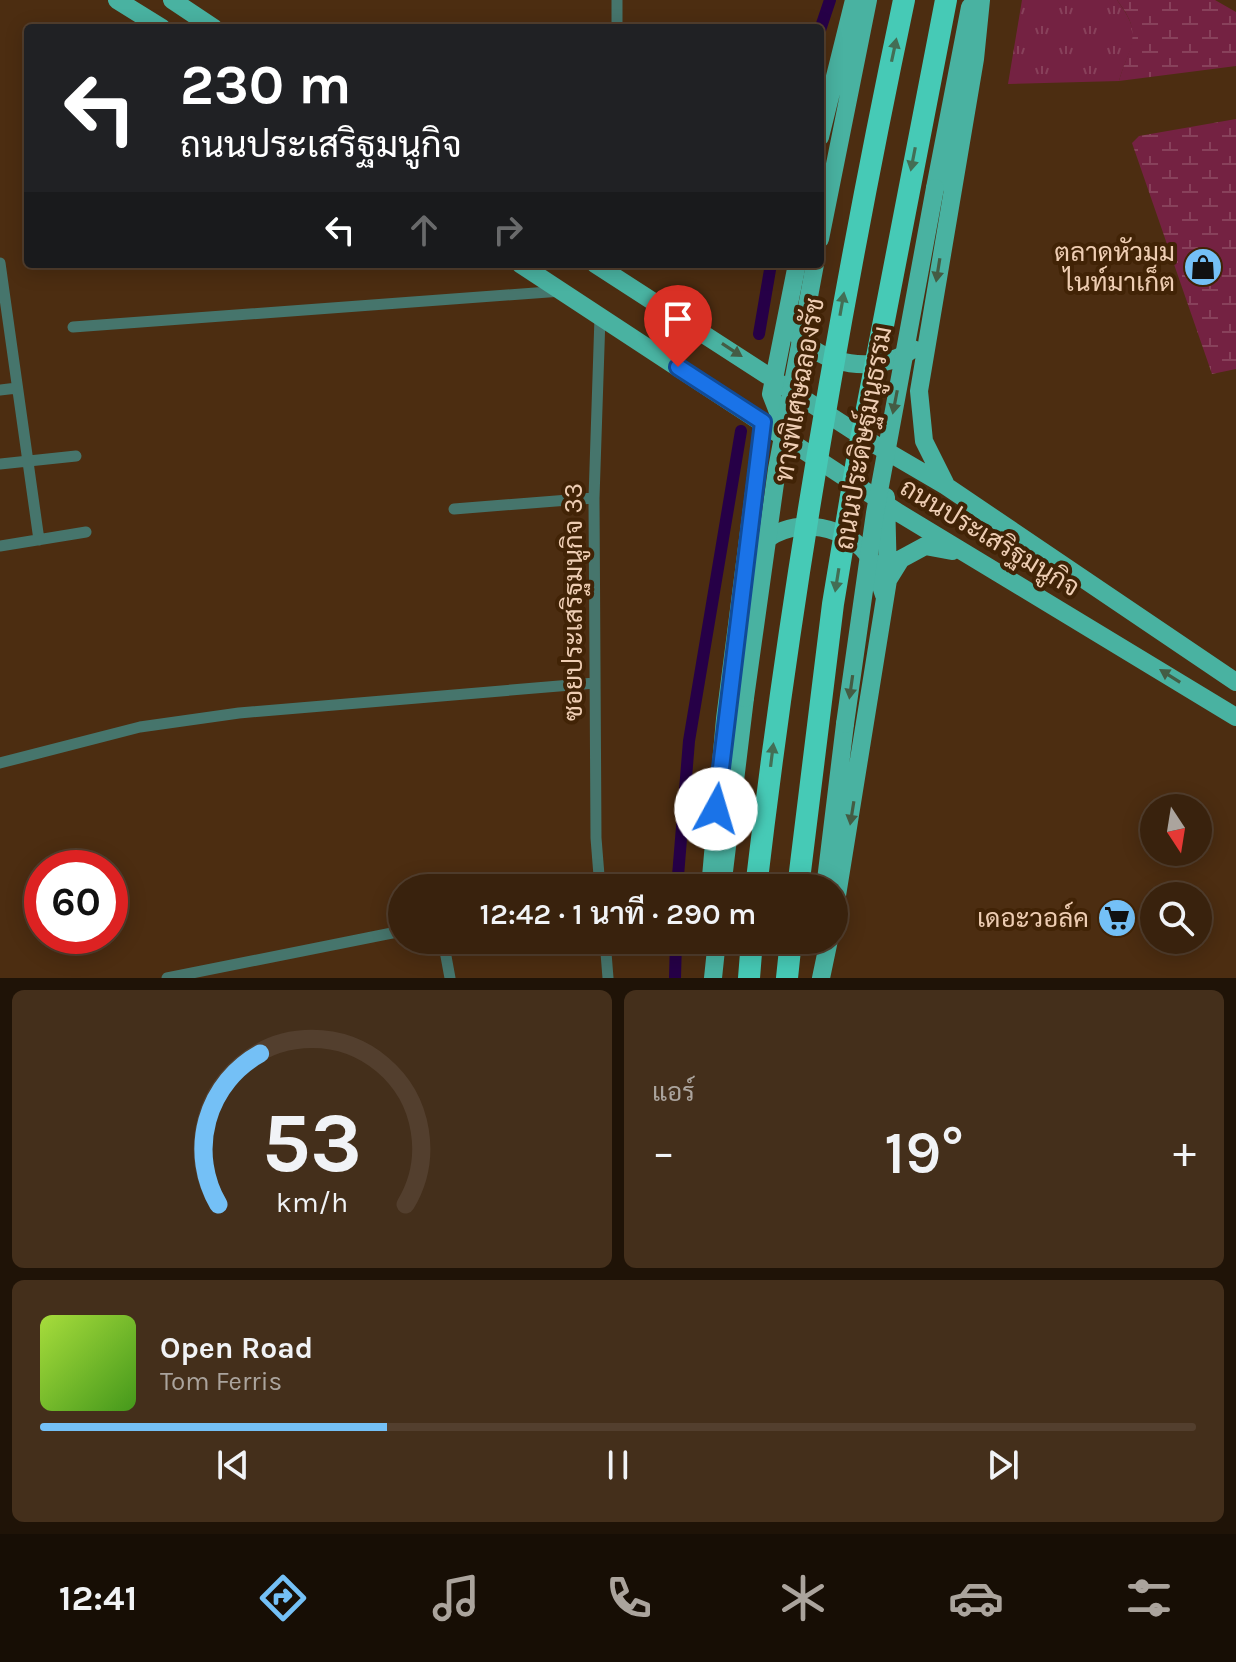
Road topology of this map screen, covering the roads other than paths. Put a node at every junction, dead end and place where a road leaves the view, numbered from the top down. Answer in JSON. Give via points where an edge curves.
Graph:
{"nodes":[{"id":1,"x":117,"y":0,"type":"edge"},
{"id":2,"x":172,"y":0,"type":"edge"},
{"id":3,"x":617,"y":0,"type":"edge"},
{"id":4,"x":854,"y":0,"type":"edge"},
{"id":5,"x":868,"y":0,"type":"edge"},
{"id":6,"x":904,"y":0,"type":"edge"},
{"id":7,"x":946,"y":0,"type":"edge"},
{"id":8,"x":972,"y":0,"type":"edge"},
{"id":9,"x":981,"y":0,"type":"edge"},
{"id":10,"x":156,"y":24,"type":"edge"},
{"id":11,"x":208,"y":24,"type":"edge"},
{"id":12,"x":617,"y":24,"type":"edge"},
{"id":13,"x":824,"y":121,"type":"edge"},
{"id":14,"x":824,"y":218,"type":"edge"},
{"id":15,"x":0,"y":263,"type":"edge"},
{"id":16,"x":526,"y":268,"type":"edge"},
{"id":17,"x":796,"y":268,"type":"edge"},
{"id":18,"x":814,"y":268,"type":"edge"},
{"id":19,"x":619,"y":271,"type":"edge"},
{"id":20,"x":562,"y":291,"type":"junction"},
{"id":21,"x":788,"y":309,"type":"junction"},
{"id":22,"x":4,"y":315,"type":"edge"},
{"id":23,"x":600,"y":317,"type":"junction"},
{"id":24,"x":73,"y":327,"type":"dead end"},
{"id":25,"x":928,"y":330,"type":"junction"},
{"id":26,"x":773,"y":376,"type":"junction"},
{"id":27,"x":17,"y":388,"type":"junction"},
{"id":28,"x":0,"y":390,"type":"edge"},
{"id":29,"x":763,"y":422,"type":"junction"},
{"id":30,"x":869,"y":441,"type":"junction"},
{"id":31,"x":793,"y":444,"type":"junction"},
{"id":32,"x":76,"y":456,"type":"dead end"},
{"id":33,"x":27,"y":461,"type":"junction"},
{"id":34,"x":0,"y":464,"type":"edge"},
{"id":35,"x":946,"y":486,"type":"junction"},
{"id":36,"x":594,"y":498,"type":"junction"},
{"id":37,"x":887,"y":505,"type":"junction"},
{"id":38,"x":454,"y":509,"type":"dead end"},
{"id":39,"x":86,"y":532,"type":"dead end"},
{"id":40,"x":39,"y":540,"type":"junction"},
{"id":41,"x":0,"y":546,"type":"edge"},
{"id":42,"x":969,"y":557,"type":"junction"},
{"id":43,"x":743,"y":582,"type":"junction"},
{"id":44,"x":886,"y":588,"type":"junction"},
{"id":45,"x":1236,"y":682,"type":"edge"},
{"id":46,"x":595,"y":683,"type":"junction"},
{"id":47,"x":1236,"y":717,"type":"edge"},
{"id":48,"x":0,"y":763,"type":"edge"},
{"id":49,"x":600,"y":874,"type":"edge"},
{"id":50,"x":711,"y":874,"type":"edge"},
{"id":51,"x":724,"y":874,"type":"edge"},
{"id":52,"x":758,"y":874,"type":"edge"},
{"id":53,"x":800,"y":874,"type":"edge"},
{"id":54,"x":827,"y":874,"type":"edge"},
{"id":55,"x":840,"y":874,"type":"edge"},
{"id":56,"x":388,"y":934,"type":"edge"},
{"id":57,"x":446,"y":954,"type":"edge"},
{"id":58,"x":606,"y":954,"type":"edge"},
{"id":59,"x":711,"y":954,"type":"edge"},
{"id":60,"x":715,"y":954,"type":"edge"},
{"id":61,"x":751,"y":954,"type":"edge"},
{"id":62,"x":790,"y":954,"type":"edge"},
{"id":63,"x":820,"y":954,"type":"edge"},
{"id":64,"x":825,"y":954,"type":"edge"},
{"id":65,"x":167,"y":978,"type":"edge"},
{"id":66,"x":450,"y":978,"type":"edge"},
{"id":67,"x":608,"y":978,"type":"edge"},
{"id":68,"x":712,"y":978,"type":"edge"},
{"id":69,"x":749,"y":978,"type":"edge"},
{"id":70,"x":787,"y":978,"type":"edge"},
{"id":71,"x":819,"y":978,"type":"edge"}],
"edges":[{"from":1,"to":10,"type":"main road"},
{"from":2,"to":11,"type":"main road"},
{"from":3,"to":12,"type":"street"},
{"from":4,"to":13,"type":"main road"},
{"from":5,"to":14,"type":"main road"},
{"from":52,"to":6,"type":"highway","name":"ทางพิเศษฉลองรัช","one_way":true,"bridge":true,"via":[[808,501],[852,250]]},
{"from":7,"to":53,"type":"highway","one_way":true,"bridge":true,"via":[[848,517]]},
{"from":8,"to":54,"type":"main road","name":"ถนนประดิษฐ์มนูธรรม","one_way":true,"bridge":true,"via":[[878,500]]},
{"from":9,"to":25,"type":"main road","one_way":true},
{"from":15,"to":22,"type":"street"},
{"from":16,"to":20,"type":"main road","name":"ถนนประเสริฐมนูกิจ"},
{"from":17,"to":21,"type":"main road"},
{"from":18,"to":51,"type":"main road","bridge":true,"via":[[777,469]]},
{"from":19,"to":26,"type":"main road","name":"ถนนประเสริฐมนูกิจ","one_way":true},
{"from":20,"to":23,"type":"main road","name":"ถนนประเสริฐมนูกิจ"},
{"from":20,"to":24,"type":"street"},
{"from":21,"to":25,"type":"main road","via":[[794,332],[804,343],[846,362],[894,362]]},
{"from":21,"to":26,"type":"main road"},
{"from":22,"to":27,"type":"street"},
{"from":23,"to":29,"type":"main road","name":"ถนนประเสริฐมนูกิจ"},
{"from":23,"to":36,"type":"street","name":"ซอยประเสริฐมนูกิจ 33"},
{"from":25,"to":35,"type":"main road","via":[[919,415],[926,448]]},
{"from":26,"to":30,"type":"main road","name":"ถนนประเสริฐมนูกิจ"},
{"from":26,"to":31,"type":"main road","via":[[771,394]]},
{"from":27,"to":28,"type":"street"},
{"from":27,"to":33,"type":"street"},
{"from":29,"to":31,"type":"main road","name":"ถนนประเสริฐมนูกิจ"},
{"from":29,"to":43,"type":"main road"},
{"from":30,"to":35,"type":"main road","name":"ถนนประเสริฐมนูกิจ"},
{"from":30,"to":37,"type":"main road","via":[[878,458]]},
{"from":31,"to":37,"type":"main road","name":"ถนนประเสริฐมนูกิจ"},
{"from":32,"to":33,"type":"street"},
{"from":33,"to":34,"type":"street"},
{"from":33,"to":40,"type":"street"},
{"from":35,"to":45,"type":"main road","name":"ถนนประเสริฐมนูกิจ"},
{"from":36,"to":38,"type":"street"},
{"from":36,"to":46,"type":"street","name":"ซอยประเสริฐมนูกิจ 33"},
{"from":37,"to":42,"type":"main road","name":"ถนนประเสริฐมนูกิจ"},
{"from":37,"to":44,"type":"main road"},
{"from":39,"to":40,"type":"street"},
{"from":40,"to":41,"type":"street"},
{"from":42,"to":44,"type":"main road","via":[[925,546],[901,559]]},
{"from":47,"to":42,"type":"main road","name":"ถนนประเสริฐมนูกิจ","one_way":true},
{"from":43,"to":44,"type":"main road","via":[[762,543],[792,527],[813,527],[853,541]]},
{"from":43,"to":50,"type":"main road"},
{"from":44,"to":55,"type":"main road","one_way":true},
{"from":46,"to":48,"type":"street","via":[[225,715],[140,727]]},
{"from":46,"to":49,"type":"street","name":"ซอยประเสริฐมนูกิจ 33"},
{"from":56,"to":65,"type":"street"},
{"from":57,"to":66,"type":"street"},
{"from":58,"to":67,"type":"street"},
{"from":59,"to":68,"type":"main road"},
{"from":60,"to":68,"type":"main road"},
{"from":61,"to":69,"type":"highway"},
{"from":62,"to":70,"type":"highway"},
{"from":63,"to":71,"type":"main road"},
{"from":64,"to":71,"type":"main road"}]}
